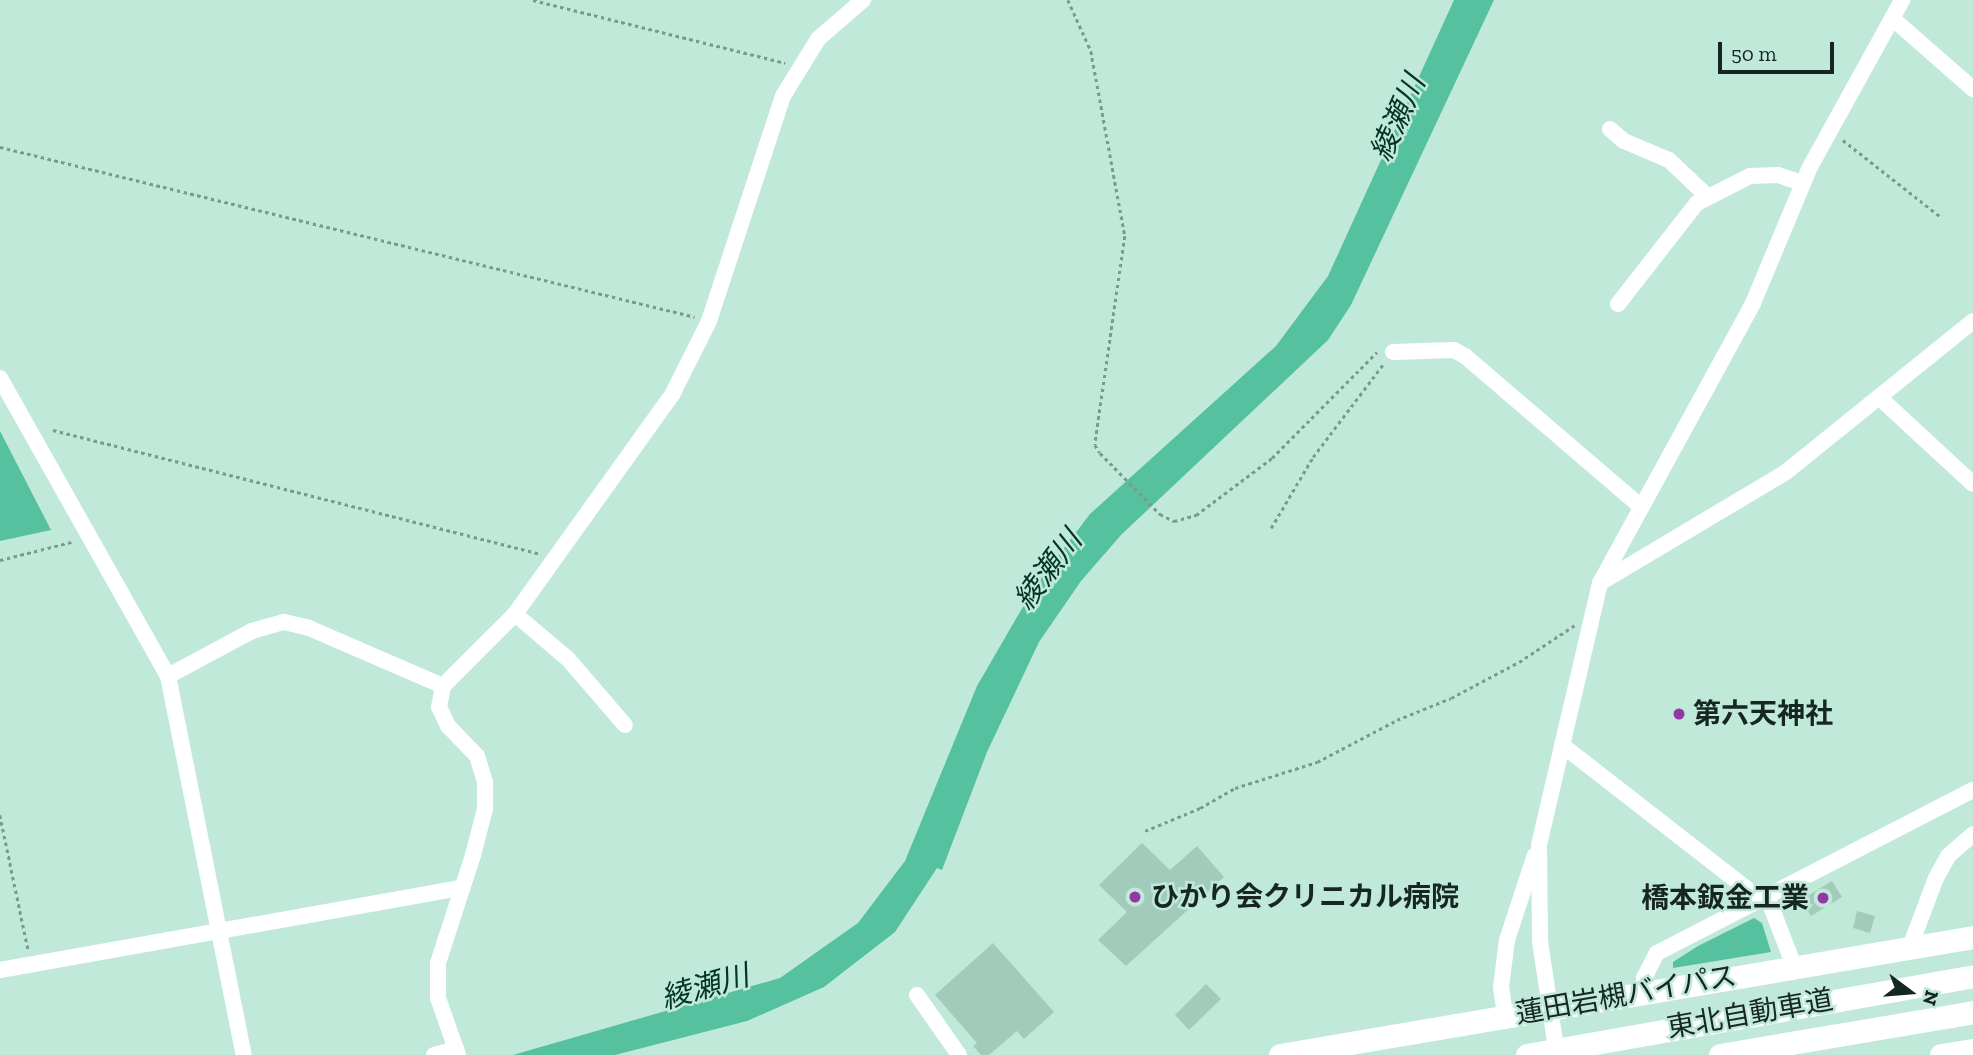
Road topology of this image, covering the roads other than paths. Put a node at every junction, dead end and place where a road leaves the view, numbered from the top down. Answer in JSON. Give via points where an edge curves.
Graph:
{"nodes":[{"id":1,"x":863,"y":0,"type":"edge"},
{"id":2,"x":1902,"y":0,"type":"edge"},
{"id":3,"x":1892,"y":18,"type":"junction"},
{"id":4,"x":1973,"y":89,"type":"edge"},
{"id":5,"x":1610,"y":128,"type":"dead end"},
{"id":6,"x":1803,"y":183,"type":"junction"},
{"id":7,"x":1709,"y":197,"type":"junction"},
{"id":8,"x":1618,"y":304,"type":"dead end"},
{"id":9,"x":1973,"y":321,"type":"edge"},
{"id":10,"x":1393,"y":352,"type":"road end"},
{"id":11,"x":0,"y":378,"type":"edge"},
{"id":12,"x":1881,"y":399,"type":"junction"},
{"id":13,"x":1973,"y":484,"type":"edge"},
{"id":14,"x":1640,"y":506,"type":"junction"},
{"id":15,"x":1600,"y":583,"type":"junction"},
{"id":16,"x":515,"y":614,"type":"junction"},
{"id":17,"x":168,"y":676,"type":"junction"},
{"id":18,"x":443,"y":685,"type":"junction"},
{"id":19,"x":625,"y":725,"type":"dead end"},
{"id":20,"x":1562,"y":745,"type":"junction"},
{"id":21,"x":1973,"y":790,"type":"edge"},
{"id":22,"x":1973,"y":834,"type":"edge"},
{"id":23,"x":1539,"y":845,"type":"junction"},
{"id":24,"x":461,"y":888,"type":"junction"},
{"id":25,"x":1763,"y":898,"type":"junction"},
{"id":26,"x":220,"y":930,"type":"junction"},
{"id":27,"x":1973,"y":937,"type":"edge"},
{"id":28,"x":1910,"y":947,"type":"junction"},
{"id":29,"x":1794,"y":966,"type":"junction"},
{"id":30,"x":0,"y":970,"type":"edge"},
{"id":31,"x":1973,"y":976,"type":"edge"},
{"id":32,"x":1644,"y":993,"type":"junction"},
{"id":33,"x":917,"y":995,"type":"dead end"},
{"id":34,"x":1973,"y":1012,"type":"edge"},
{"id":35,"x":1505,"y":1015,"type":"junction"},
{"id":36,"x":1973,"y":1050,"type":"edge"},
{"id":37,"x":457,"y":1052,"type":"edge"},
{"id":38,"x":244,"y":1055,"type":"edge"},
{"id":39,"x":434,"y":1055,"type":"edge"},
{"id":40,"x":959,"y":1055,"type":"edge"},
{"id":41,"x":1280,"y":1055,"type":"edge"},
{"id":42,"x":1527,"y":1055,"type":"edge"},
{"id":43,"x":1557,"y":1055,"type":"edge"},
{"id":44,"x":1720,"y":1055,"type":"edge"},
{"id":45,"x":1941,"y":1055,"type":"edge"}],
"edges":[{"from":1,"to":16,"type":"street","via":[[818,39],[798,67],[772,127],[709,321],[673,393]]},
{"from":2,"to":3,"type":"street"},
{"from":3,"to":4,"type":"street"},
{"from":3,"to":6,"type":"street"},
{"from":5,"to":7,"type":"street","via":[[1624,141],[1669,160]]},
{"from":6,"to":7,"type":"street","via":[[1762,173]]},
{"from":6,"to":14,"type":"street","via":[[1754,303]]},
{"from":7,"to":8,"type":"street","via":[[1690,209]]},
{"from":9,"to":12,"type":"street"},
{"from":10,"to":14,"type":"street","via":[[1454,350],[1465,356]]},
{"from":11,"to":17,"type":"street"},
{"from":12,"to":13,"type":"street"},
{"from":12,"to":15,"type":"street","via":[[1746,499]]},
{"from":14,"to":15,"type":"street"},
{"from":15,"to":20,"type":"street"},
{"from":16,"to":18,"type":"street"},
{"from":16,"to":19,"type":"street","via":[[568,659]]},
{"from":17,"to":18,"type":"street","via":[[252,631],[284,622],[309,628]]},
{"from":17,"to":26,"type":"street"},
{"from":18,"to":24,"type":"street","via":[[439,707],[448,726],[477,757],[485,782],[485,809]]},
{"from":20,"to":23,"type":"street"},
{"from":20,"to":25,"type":"street"},
{"from":21,"to":25,"type":"street"},
{"from":22,"to":28,"type":"street","via":[[1948,856]]},
{"from":23,"to":35,"type":"street","via":[[1507,940],[1501,987]]},
{"from":23,"to":43,"type":"street","via":[[1545,993]]},
{"from":24,"to":26,"type":"street"},
{"from":24,"to":37,"type":"street","via":[[438,963],[438,998]]},
{"from":25,"to":29,"type":"street"},
{"from":25,"to":32,"type":"street","via":[[1657,953],[1644,978]]},
{"from":26,"to":30,"type":"street"},
{"from":26,"to":38,"type":"street"},
{"from":27,"to":28,"type":"highway","name":"蓮田岩槻バイパス"},
{"from":28,"to":29,"type":"highway","name":"蓮田岩槻バイパス"},
{"from":29,"to":32,"type":"highway","name":"蓮田岩槻バイパス"},
{"from":31,"to":42,"type":"highway","name":"東北自動車道"},
{"from":32,"to":35,"type":"highway","name":"蓮田岩槻バイパス"},
{"from":33,"to":40,"type":"street"},
{"from":34,"to":44,"type":"highway","name":"東北自動車道"},
{"from":35,"to":41,"type":"highway","name":"蓮田岩槻バイパス"},
{"from":36,"to":45,"type":"highway"},
{"from":37,"to":39,"type":"street"}]}
